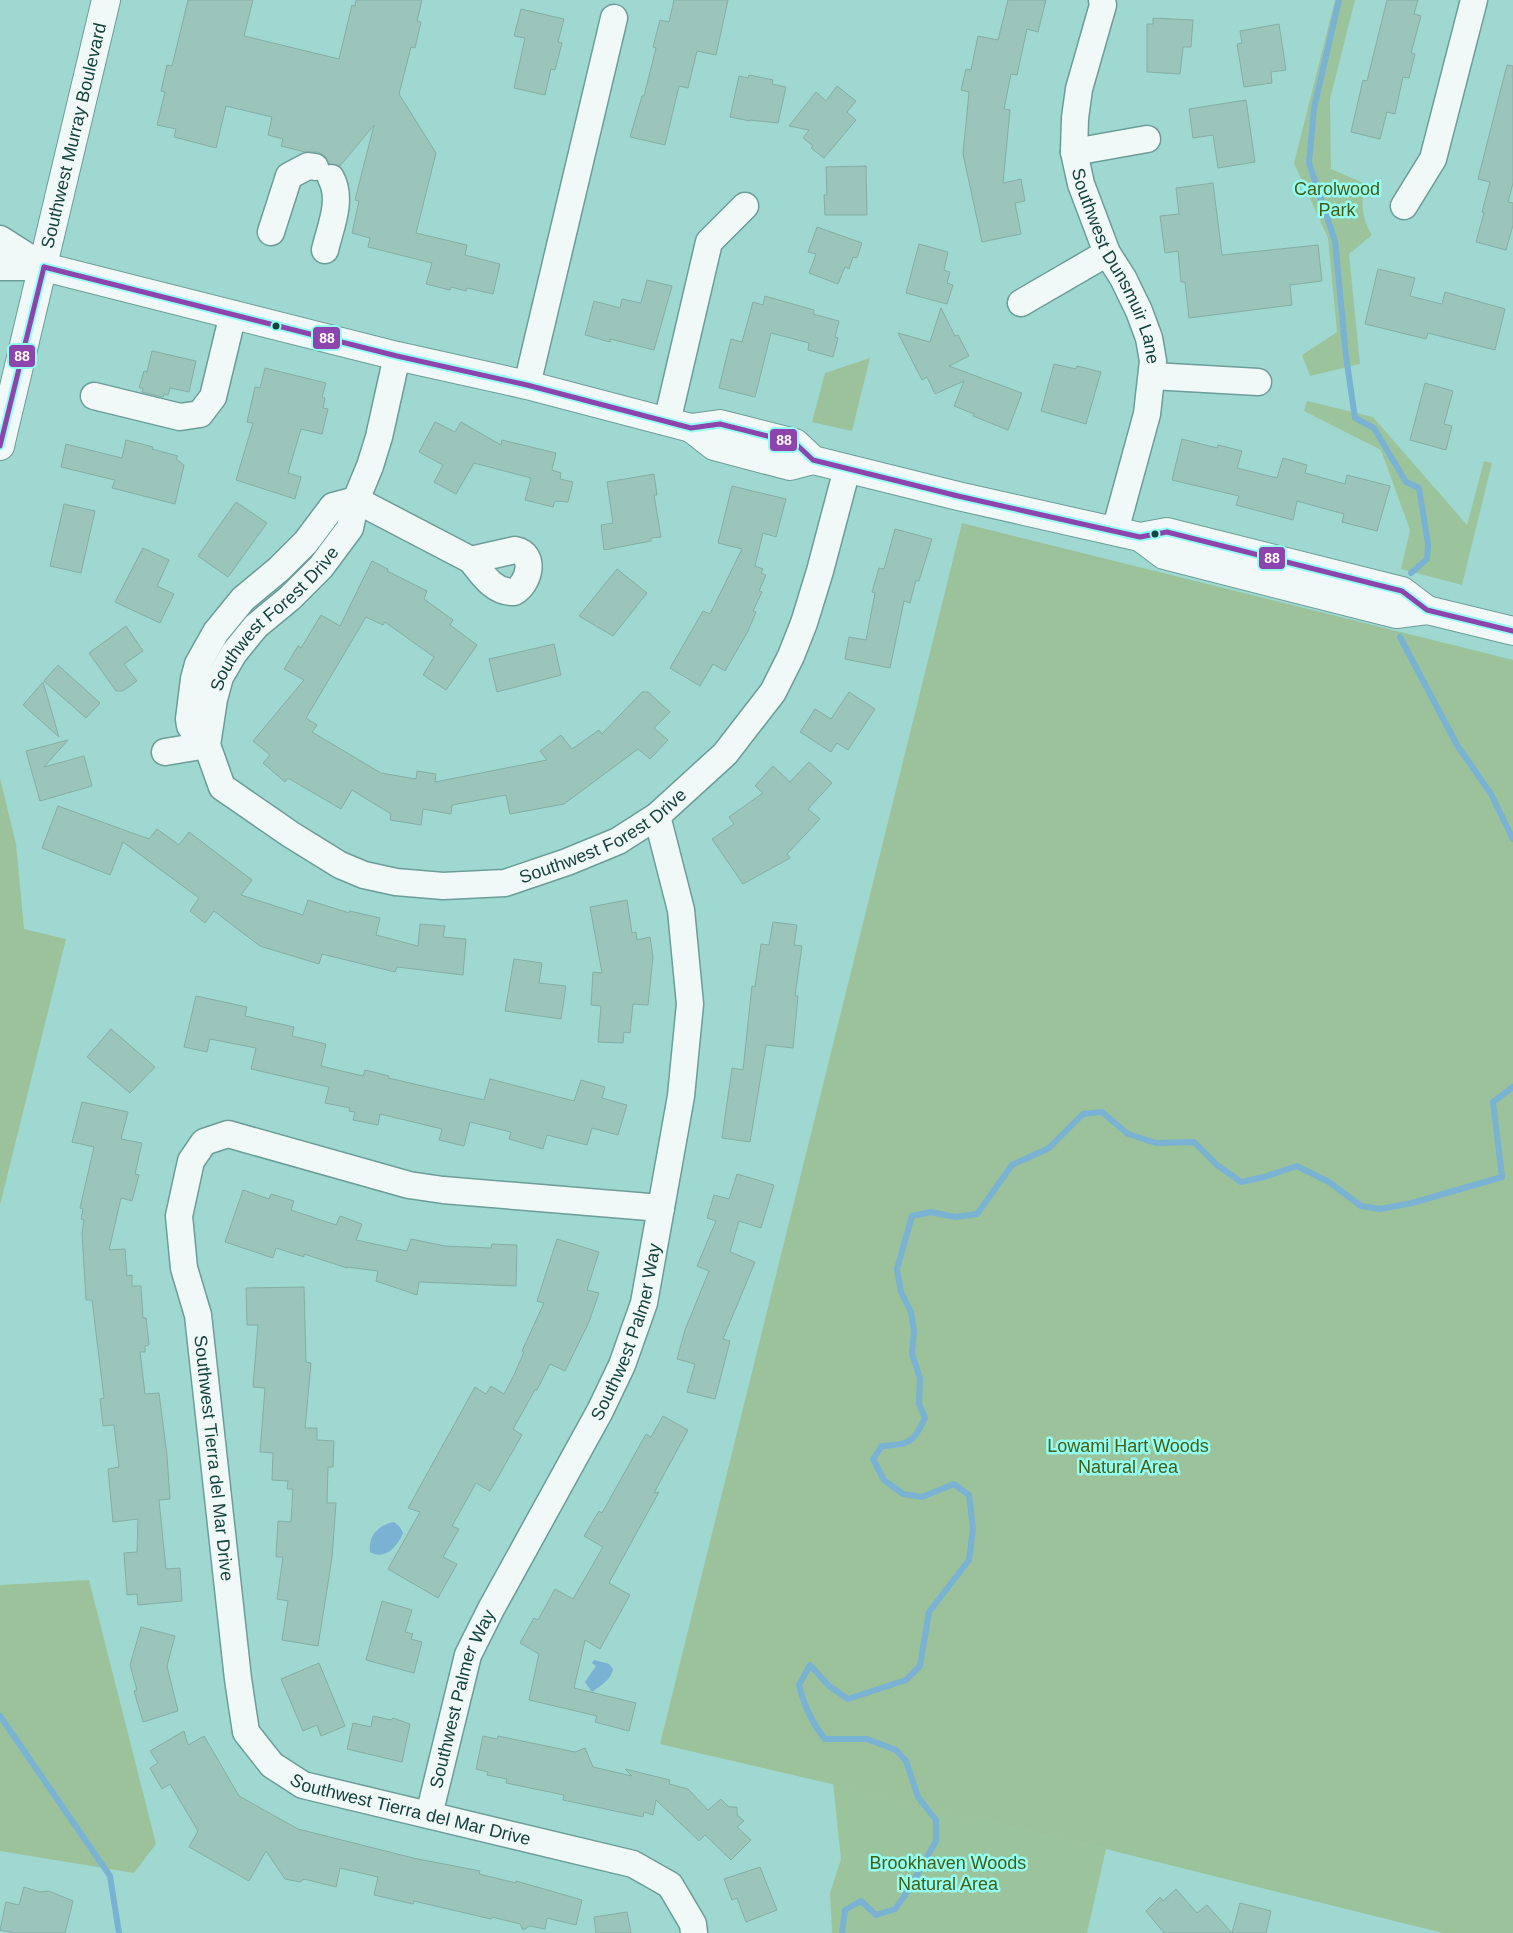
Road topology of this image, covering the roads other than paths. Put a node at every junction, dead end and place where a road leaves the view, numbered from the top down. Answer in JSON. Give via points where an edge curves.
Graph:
{"nodes":[{"id":1,"x":106,"y":0,"type":"edge"},
{"id":2,"x":1102,"y":0,"type":"edge"},
{"id":3,"x":1474,"y":0,"type":"edge"},
{"id":4,"x":614,"y":18,"type":"dead end"},
{"id":5,"x":1147,"y":139,"type":"dead end"},
{"id":6,"x":1074,"y":152,"type":"junction"},
{"id":7,"x":745,"y":206,"type":"dead end"},
{"id":8,"x":1404,"y":206,"type":"dead end"},
{"id":9,"x":272,"y":232,"type":"dead end"},
{"id":10,"x":0,"y":238,"type":"edge"},
{"id":11,"x":325,"y":250,"type":"dead end"},
{"id":12,"x":1107,"y":253,"type":"junction"},
{"id":13,"x":0,"y":267,"type":"edge"},
{"id":14,"x":44,"y":267,"type":"junction"},
{"id":15,"x":1020,"y":303,"type":"dead end"},
{"id":16,"x":233,"y":314,"type":"junction"},
{"id":17,"x":397,"y":356,"type":"junction"},
{"id":18,"x":1152,"y":376,"type":"junction"},
{"id":19,"x":1258,"y":382,"type":"dead end"},
{"id":20,"x":526,"y":385,"type":"junction"},
{"id":21,"x":94,"y":396,"type":"dead end"},
{"id":22,"x":679,"y":425,"type":"junction"},
{"id":23,"x":0,"y":446,"type":"edge"},
{"id":24,"x":847,"y":469,"type":"junction"},
{"id":25,"x":356,"y":500,"type":"junction"},
{"id":26,"x":1128,"y":534,"type":"junction"},
{"id":27,"x":471,"y":560,"type":"dead end"},
{"id":28,"x":1513,"y":631,"type":"edge"},
{"id":29,"x":207,"y":745,"type":"junction"},
{"id":30,"x":165,"y":752,"type":"dead end"},
{"id":31,"x":657,"y":816,"type":"junction"},
{"id":32,"x":661,"y":1208,"type":"junction"},
{"id":33,"x":428,"y":1815,"type":"junction"},
{"id":34,"x":694,"y":1933,"type":"edge"}],
"edges":[{"from":1,"to":14,"type":"main road","name":"Southwest Murray Boulevard"},
{"from":2,"to":6,"type":"street","name":"Southwest Dunsmuir Lane","via":[[1080,89]]},
{"from":3,"to":8,"type":"street","via":[[1433,159]]},
{"from":4,"to":20,"type":"street"},
{"from":5,"to":6,"type":"street"},
{"from":6,"to":12,"type":"street","name":"Southwest Dunsmuir Lane","via":[[1081,184]]},
{"from":7,"to":22,"type":"street","via":[[709,242]]},
{"from":9,"to":11,"type":"street","via":[[289,176],[308,166],[323,173],[334,185],[335,210]]},
{"from":10,"to":14,"type":"street"},
{"from":12,"to":15,"type":"street"},
{"from":12,"to":18,"type":"street","name":"Southwest Dunsmuir Lane","via":[[1123,278],[1149,338]]},
{"from":13,"to":14,"type":"street"},
{"from":14,"to":16,"type":"main road"},
{"from":14,"to":23,"type":"main road","name":"Southwest Murray Boulevard"},
{"from":16,"to":17,"type":"main road"},
{"from":16,"to":21,"type":"street","via":[[213,397],[200,414],[180,417]]},
{"from":17,"to":20,"type":"main road"},
{"from":17,"to":25,"type":"street","name":"Southwest Forest Drive","via":[[370,466]]},
{"from":18,"to":19,"type":"street"},
{"from":18,"to":26,"type":"street","name":"Southwest Dunsmuir Lane"},
{"from":20,"to":22,"type":"main road"},
{"from":22,"to":24,"type":"main road","via":[[720,424],[795,443],[812,460]]},
{"from":24,"to":26,"type":"main road"},
{"from":24,"to":31,"type":"street","name":"Southwest Forest Drive","via":[[804,623],[773,692],[725,754]]},
{"from":25,"to":27,"type":"street"},
{"from":25,"to":29,"type":"street","name":"Southwest Forest Drive","via":[[350,528],[321,567],[256,626],[234,653],[220,677]]},
{"from":26,"to":28,"type":"main road","via":[[1167,532],[1402,591],[1426,610]]},
{"from":29,"to":30,"type":"street"},
{"from":29,"to":31,"type":"street","name":"Southwest Forest Drive","via":[[222,788],[340,865],[364,875],[396,882],[443,886],[505,883],[618,841]]},
{"from":31,"to":32,"type":"street","name":"Southwest Palmer Way","via":[[681,910],[690,1004],[681,1096]]},
{"from":32,"to":33,"type":"street","name":"Southwest Palmer Way","via":[[644,1303],[622,1365],[468,1655]]},
{"from":32,"to":33,"type":"street","name":"Southwest Tierra del Mar Drive","via":[[409,1185],[228,1134],[204,1142],[191,1160],[178,1216],[184,1268],[198,1315],[246,1732],[272,1765],[303,1785]]},
{"from":33,"to":34,"type":"street","name":"Southwest Tierra del Mar Drive","via":[[633,1864],[670,1884],[693,1924]]}]}
